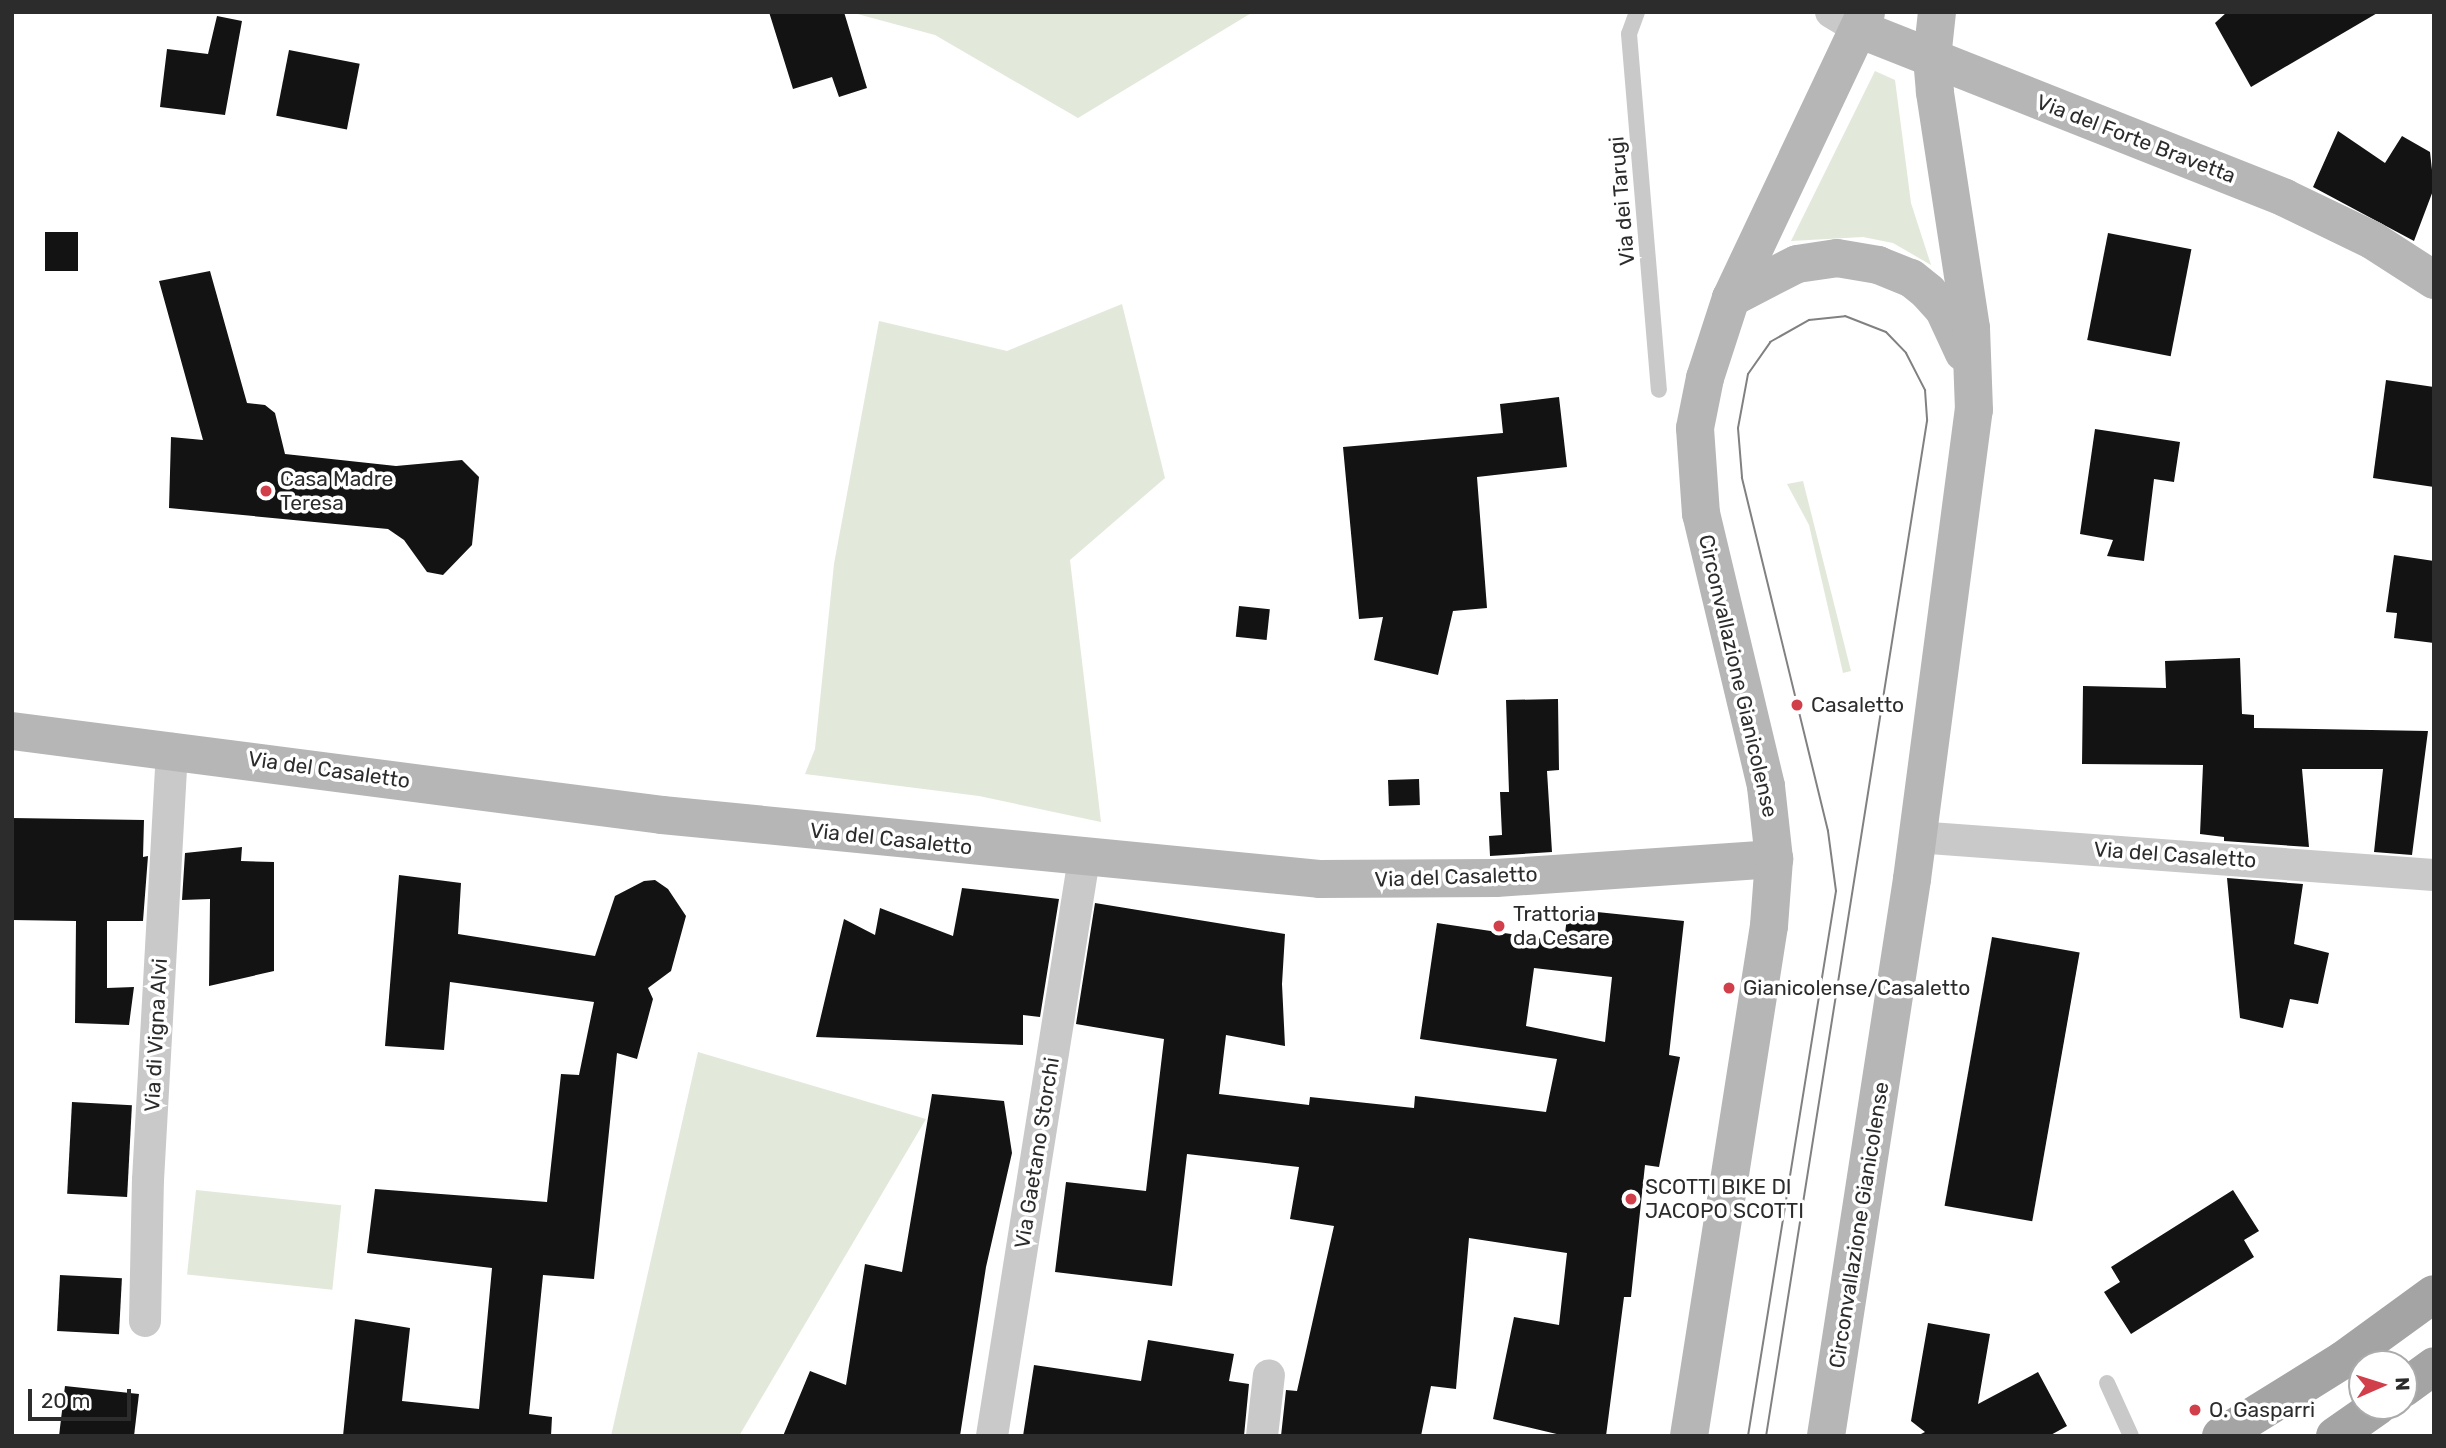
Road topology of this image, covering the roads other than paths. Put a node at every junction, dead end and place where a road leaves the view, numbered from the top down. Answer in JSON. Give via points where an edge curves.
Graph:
{"nodes":[{"id":1,"x":1637,"y":12,"type":"edge"},
{"id":2,"x":1937,"y":12,"type":"edge"},
{"id":3,"x":1852,"y":18,"type":"edge"},
{"id":4,"x":1932,"y":58,"type":"junction"},
{"id":5,"x":2434,"y":280,"type":"edge"},
{"id":6,"x":1731,"y":298,"type":"junction"},
{"id":7,"x":1975,"y":381,"type":"junction"},
{"id":8,"x":1659,"y":390,"type":"dead end"},
{"id":9,"x":12,"y":731,"type":"edge"},
{"id":10,"x":172,"y":749,"type":"junction"},
{"id":11,"x":1916,"y":837,"type":"junction"},
{"id":12,"x":1774,"y":859,"type":"junction"},
{"id":13,"x":1082,"y":871,"type":"dead end"},
{"id":14,"x":2434,"y":875,"type":"edge"},
{"id":15,"x":2434,"y":1294,"type":"edge"},
{"id":16,"x":145,"y":1321,"type":"dead end"},
{"id":17,"x":2434,"y":1366,"type":"edge"},
{"id":18,"x":1269,"y":1375,"type":"dead end"},
{"id":19,"x":2418,"y":1378,"type":"edge"},
{"id":20,"x":2107,"y":1383,"type":"dead end"},
{"id":21,"x":2358,"y":1420,"type":"edge"},
{"id":22,"x":992,"y":1436,"type":"edge"},
{"id":23,"x":1262,"y":1436,"type":"edge"},
{"id":24,"x":1689,"y":1436,"type":"edge"},
{"id":25,"x":1826,"y":1436,"type":"edge"},
{"id":26,"x":2132,"y":1436,"type":"edge"},
{"id":27,"x":2221,"y":1436,"type":"edge"},
{"id":28,"x":2335,"y":1436,"type":"edge"}],
"edges":[{"from":1,"to":8,"type":"lane","name":"Via dei Tarugi","via":[[1629,34]]},
{"from":2,"to":4,"type":"main road","name":"Circonvallazione Gianicolense"},
{"from":3,"to":4,"type":"main road","name":"Via del Forte Bravetta"},
{"from":3,"to":6,"type":"main road","name":"Circonvallazione Gianicolense"},
{"from":4,"to":5,"type":"main road","name":"Via del Forte Bravetta","via":[[2285,198],[2372,240]]},
{"from":4,"to":7,"type":"main road","name":"Circonvallazione Gianicolense"},
{"from":6,"to":7,"type":"main road","via":[[1785,268],[1819,260],[1852,260],[1892,269],[1911,278],[1944,310]]},
{"from":6,"to":12,"type":"main road","name":"Circonvallazione Gianicolense","via":[[1701,394],[1695,466],[1707,547],[1766,786]]},
{"from":7,"to":11,"type":"main road","name":"Circonvallazione Gianicolense"},
{"from":9,"to":10,"type":"main road","name":"Via del Casaletto"},
{"from":10,"to":12,"type":"main road","name":"Via del Casaletto","via":[[662,815],[1307,878],[1473,879]]},
{"from":10,"to":16,"type":"street","name":"Via di Vigna Alvi","via":[[148,1180]]},
{"from":11,"to":14,"type":"street","name":"Via del Casaletto"},
{"from":11,"to":25,"type":"main road","name":"Circonvallazione Gianicolense"},
{"from":12,"to":24,"type":"main road","name":"Circonvallazione Gianicolense","via":[[1769,926]]},
{"from":13,"to":22,"type":"street","name":"Via Gaetano Storchi"},
{"from":15,"to":27,"type":"main road","via":[[2343,1360]]},
{"from":17,"to":19,"type":"main road"},
{"from":18,"to":23,"type":"street"},
{"from":20,"to":26,"type":"lane"},
{"from":21,"to":28,"type":"main road"}]}
